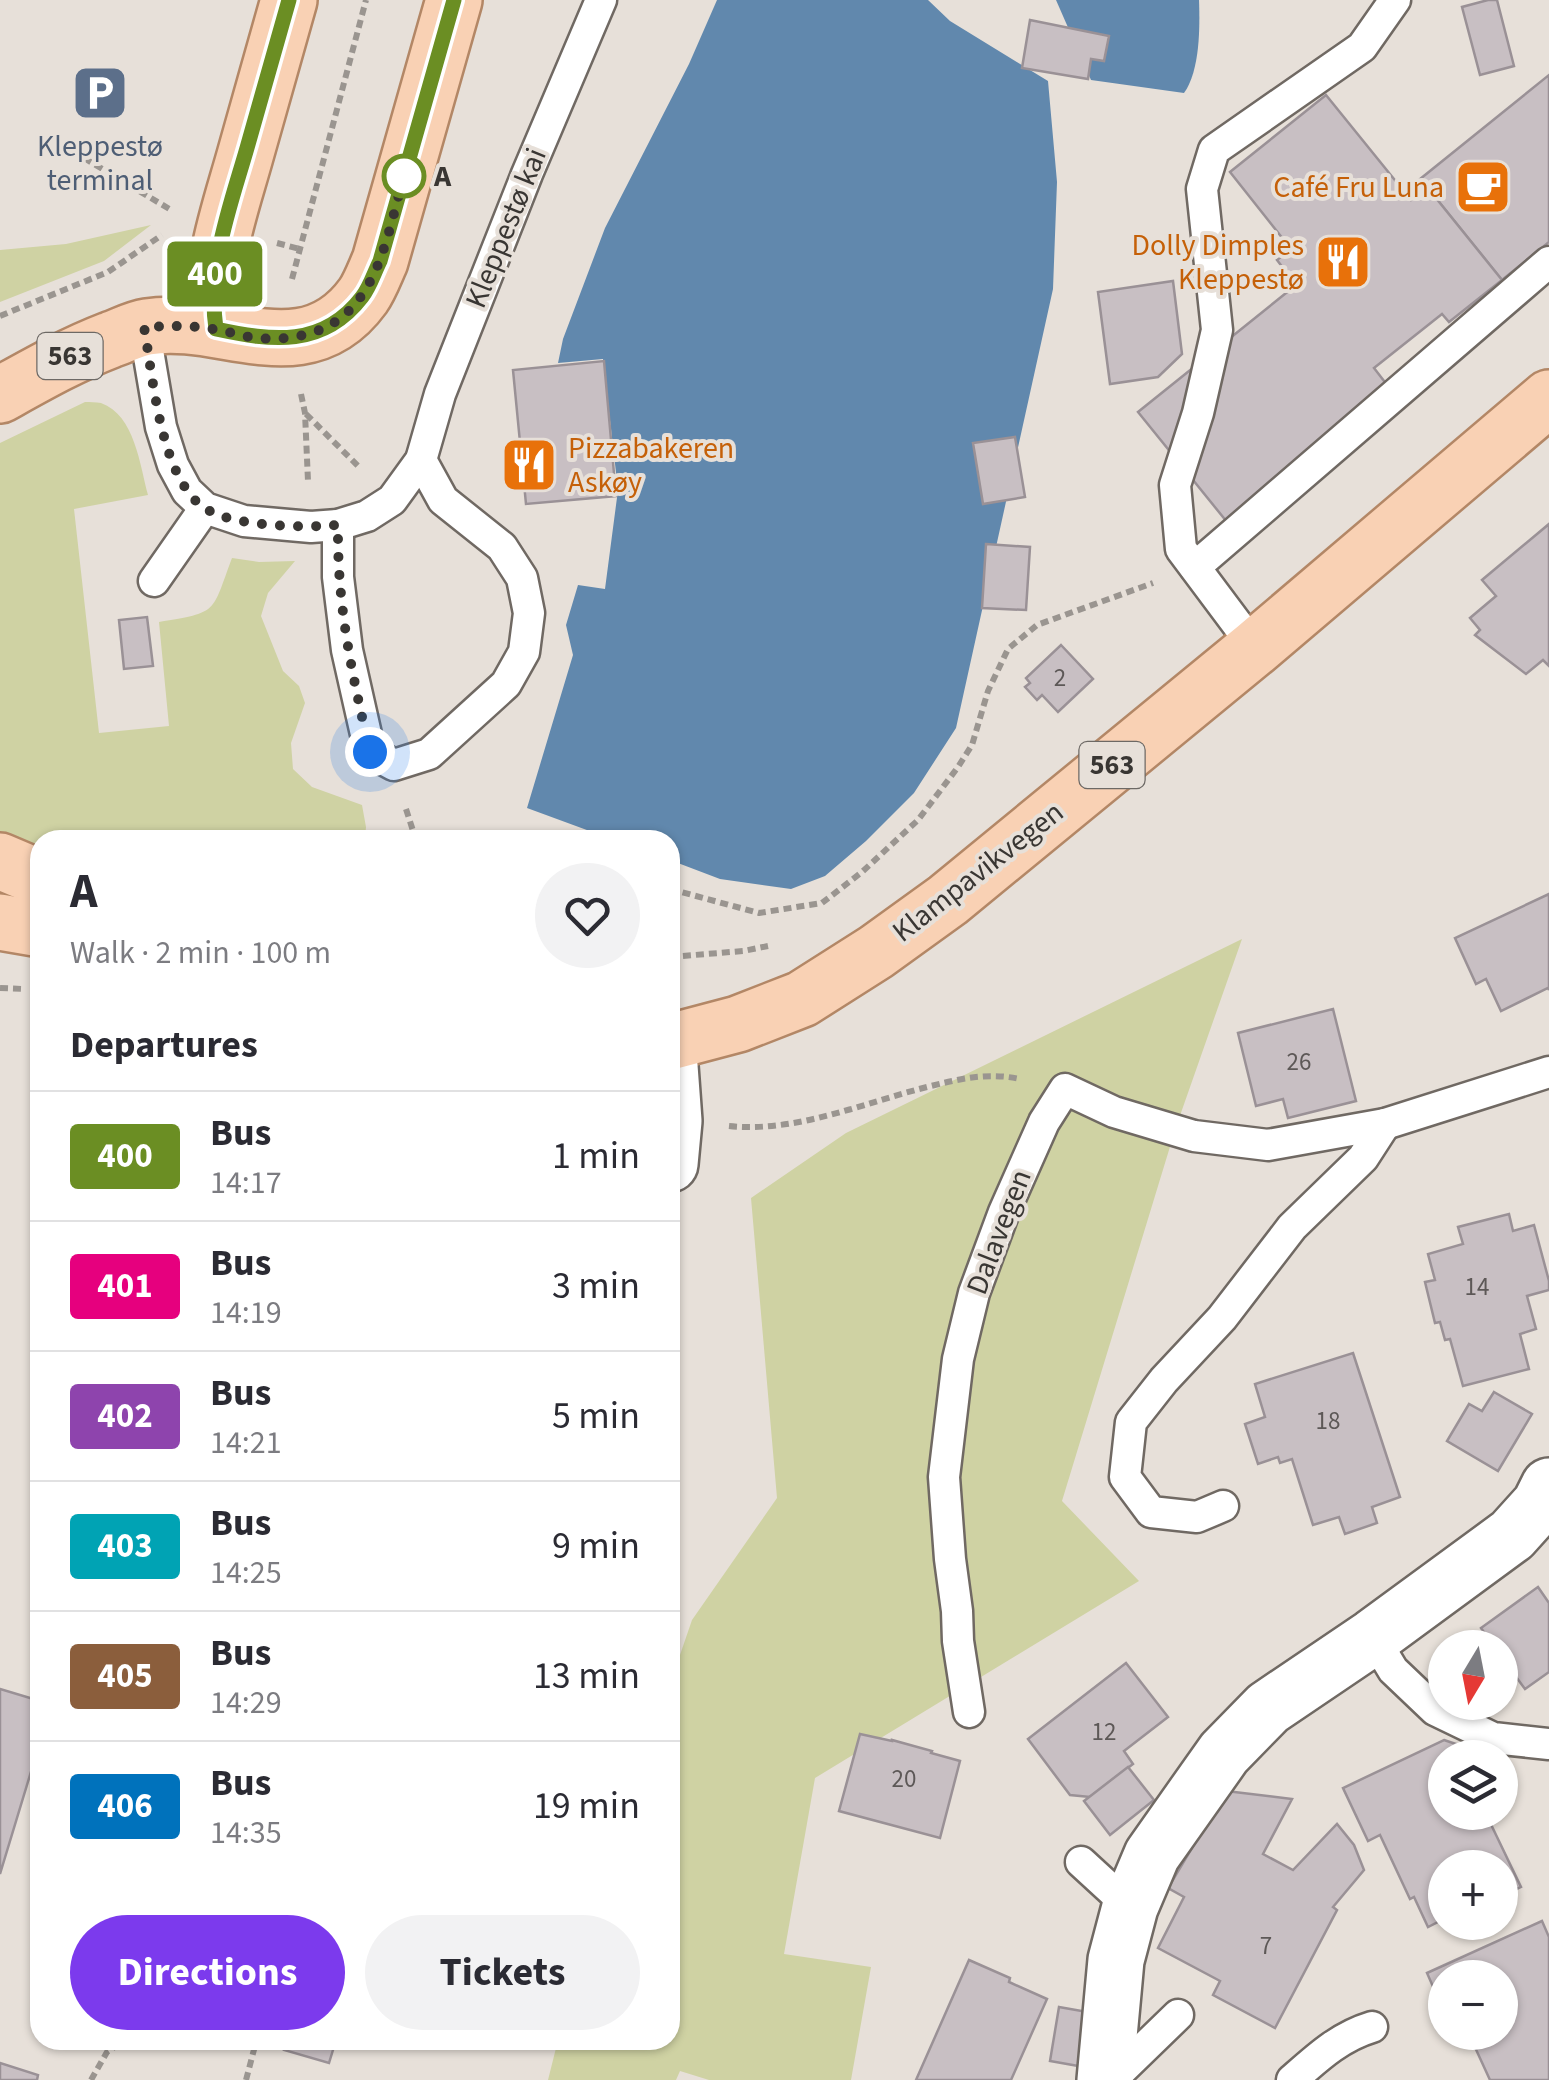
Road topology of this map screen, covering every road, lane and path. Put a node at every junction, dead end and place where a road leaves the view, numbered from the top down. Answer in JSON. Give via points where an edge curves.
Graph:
{"nodes":[{"id":1,"x":289,"y":0,"type":"edge"},
{"id":2,"x":454,"y":0,"type":"edge"},
{"id":3,"x":601,"y":0,"type":"edge"},
{"id":4,"x":1395,"y":0,"type":"edge"},
{"id":5,"x":84,"y":158,"type":"dead end"},
{"id":6,"x":178,"y":214,"type":"dead end"},
{"id":7,"x":168,"y":226,"type":"dead end"},
{"id":8,"x":1549,"y":262,"type":"edge"},
{"id":9,"x":0,"y":316,"type":"edge"},
{"id":10,"x":144,"y":327,"type":"junction"},
{"id":11,"x":216,"y":329,"type":"junction"},
{"id":12,"x":0,"y":395,"type":"edge"},
{"id":13,"x":1549,"y":398,"type":"edge"},
{"id":14,"x":305,"y":413,"type":"dead end"},
{"id":15,"x":420,"y":460,"type":"junction"},
{"id":16,"x":392,"y":500,"type":"junction"},
{"id":17,"x":204,"y":508,"type":"junction"},
{"id":18,"x":338,"y":525,"type":"junction"},
{"id":19,"x":1195,"y":567,"type":"junction"},
{"id":20,"x":154,"y":582,"type":"dead end"},
{"id":21,"x":1255,"y":648,"type":"junction"},
{"id":22,"x":0,"y":861,"type":"edge"},
{"id":23,"x":30,"y":874,"type":"edge"},
{"id":24,"x":680,"y":891,"type":"edge"},
{"id":25,"x":0,"y":922,"type":"edge"},
{"id":26,"x":30,"y":927,"type":"edge"},
{"id":27,"x":781,"y":944,"type":"dead end"},
{"id":28,"x":680,"y":955,"type":"edge"},
{"id":29,"x":680,"y":1039,"type":"edge"},
{"id":30,"x":1549,"y":1072,"type":"edge"},
{"id":31,"x":1065,"y":1089,"type":"junction"},
{"id":32,"x":1385,"y":1124,"type":"junction"},
{"id":33,"x":744,"y":1128,"type":"dead end"},
{"id":34,"x":1549,"y":1486,"type":"edge"},
{"id":35,"x":1223,"y":1506,"type":"dead end"},
{"id":36,"x":1373,"y":1637,"type":"junction"},
{"id":37,"x":969,"y":1712,"type":"dead end"},
{"id":38,"x":1549,"y":1744,"type":"edge"},
{"id":39,"x":1081,"y":1862,"type":"dead end"},
{"id":40,"x":1130,"y":1907,"type":"junction"},
{"id":41,"x":1178,"y":2016,"type":"dead end"},
{"id":42,"x":1372,"y":2027,"type":"dead end"},
{"id":43,"x":110,"y":2050,"type":"edge"},
{"id":44,"x":254,"y":2050,"type":"edge"},
{"id":45,"x":91,"y":2080,"type":"edge"},
{"id":46,"x":246,"y":2080,"type":"edge"},
{"id":47,"x":1108,"y":2080,"type":"edge"},
{"id":48,"x":1292,"y":2080,"type":"edge"}],
"edges":[{"from":1,"to":11,"type":"main road","via":[[224,228],[214,280]]},
{"from":2,"to":11,"type":"main road","via":[[380,261],[364,295],[339,320],[292,338]]},
{"from":3,"to":15,"type":"lane","name":"Kleppestø kai","via":[[440,394]]},
{"from":4,"to":19,"type":"lane","via":[[1362,47],[1214,150],[1202,189],[1217,330],[1175,485],[1181,549]]},
{"from":5,"to":6,"type":"path"},
{"from":7,"to":9,"type":"path","via":[[108,272]]},
{"from":8,"to":19,"type":"lane"},
{"from":10,"to":11,"type":"main road","number":"563"},
{"from":10,"to":12,"type":"main road","number":"563","via":[[71,355]]},
{"from":10,"to":17,"type":"lane","via":[[173,465]]},
{"from":13,"to":21,"type":"main road","name":"Klampavikvegen","number":"563"},
{"from":14,"to":16,"type":"path"},
{"from":15,"to":16,"type":"lane","name":"Kleppestø kai"},
{"from":15,"to":18,"type":"lane","via":[[443,500],[502,547],[522,578],[529,613],[524,652],[506,684],[429,754],[394,764],[370,752],[347,650]]},
{"from":16,"to":18,"type":"lane","name":"Kleppestø kai"},
{"from":17,"to":18,"type":"lane","name":"Kleppestø kai","via":[[261,524]]},
{"from":17,"to":20,"type":"lane"},
{"from":19,"to":21,"type":"lane"},
{"from":19,"to":24,"type":"path","via":[[1037,625],[1008,649],[958,767],[918,820],[822,903],[759,913]]},
{"from":21,"to":29,"type":"main road","name":"Klampavikvegen","number":"563","via":[[876,952],[802,999]]},
{"from":22,"to":23,"type":"main road"},
{"from":25,"to":26,"type":"main road"},
{"from":27,"to":28,"type":"path"},
{"from":30,"to":32,"type":"lane"},
{"from":31,"to":32,"type":"lane","via":[[1194,1136],[1268,1145]]},
{"from":31,"to":33,"type":"path","via":[[999,1075],[964,1078],[847,1111]]},
{"from":31,"to":37,"type":"lane","name":"Dalavegen","via":[[1004,1212],[958,1359],[944,1477]]},
{"from":32,"to":35,"type":"lane","via":[[1363,1158],[1292,1227],[1132,1422],[1125,1477],[1151,1512],[1197,1517]]},
{"from":34,"to":36,"type":"street","via":[[1512,1536]]},
{"from":36,"to":38,"type":"lane","via":[[1393,1670],[1435,1710],[1494,1738]]},
{"from":36,"to":40,"type":"street","via":[[1268,1708],[1224,1753],[1152,1855]]},
{"from":39,"to":40,"type":"lane"},
{"from":40,"to":47,"type":"street","via":[[1116,1960]]},
{"from":41,"to":47,"type":"lane"},
{"from":42,"to":48,"type":"lane","via":[[1329,2047]]},
{"from":43,"to":45,"type":"path"},
{"from":44,"to":46,"type":"path"}]}
